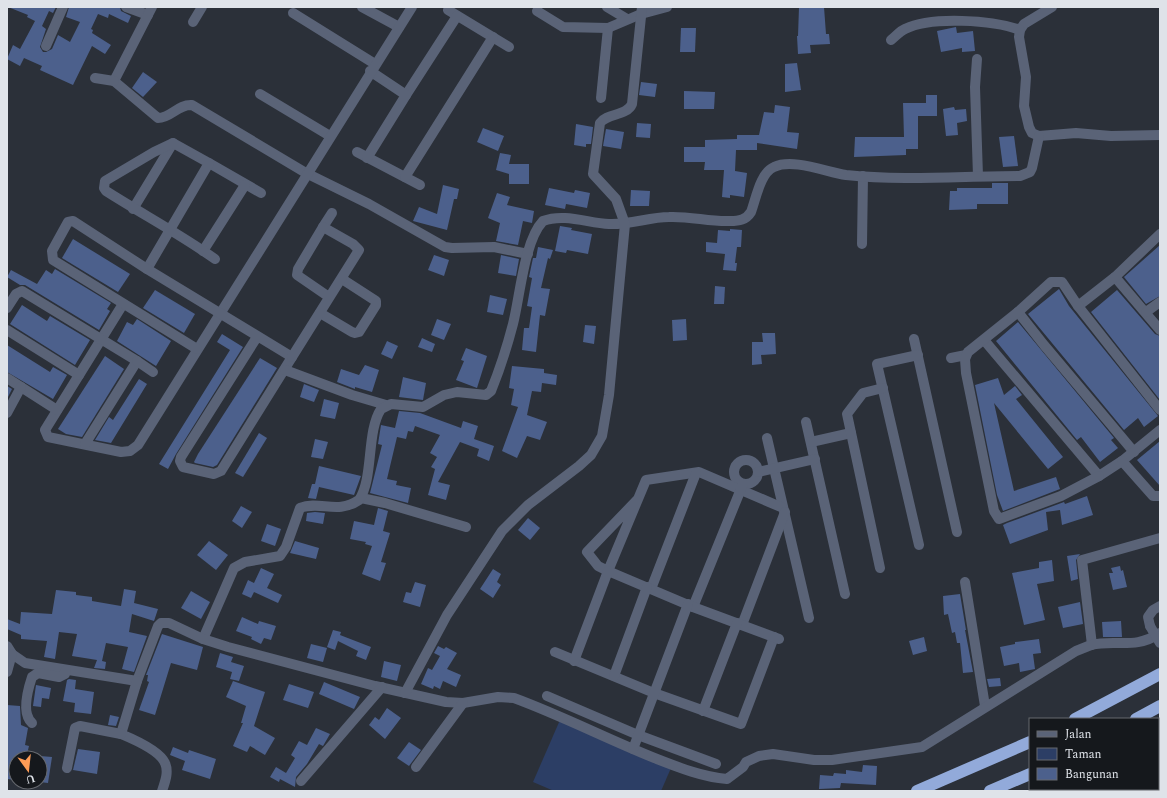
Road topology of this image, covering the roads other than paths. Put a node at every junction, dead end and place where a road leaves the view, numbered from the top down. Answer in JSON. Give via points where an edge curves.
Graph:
{"nodes":[{"id":1,"x":63,"y":7,"type":"edge"},
{"id":2,"x":126,"y":7,"type":"edge"},
{"id":3,"x":202,"y":7,"type":"edge"},
{"id":4,"x":362,"y":7,"type":"edge"},
{"id":5,"x":412,"y":7,"type":"edge"},
{"id":6,"x":607,"y":7,"type":"edge"},
{"id":7,"x":667,"y":7,"type":"edge"},
{"id":8,"x":1052,"y":7,"type":"edge"},
{"id":9,"x":535,"y":8,"type":"edge"},
{"id":10,"x":448,"y":10,"type":"dead end"},
{"id":11,"x":641,"y":10,"type":"edge"},
{"id":12,"x":150,"y":11,"type":"edge"},
{"id":13,"x":293,"y":14,"type":"dead end"},
{"id":14,"x":458,"y":16,"type":"junction"},
{"id":15,"x":627,"y":19,"type":"junction"},
{"id":16,"x":193,"y":22,"type":"dead end"},
{"id":17,"x":399,"y":27,"type":"junction"},
{"id":18,"x":608,"y":28,"type":"junction"},
{"id":19,"x":1020,"y":30,"type":"junction"},
{"id":20,"x":493,"y":37,"type":"junction"},
{"id":21,"x":891,"y":40,"type":"dead end"},
{"id":22,"x":46,"y":46,"type":"dead end"},
{"id":23,"x":509,"y":47,"type":"dead end"},
{"id":24,"x":976,"y":59,"type":"dead end"},
{"id":25,"x":373,"y":67,"type":"junction"},
{"id":26,"x":95,"y":78,"type":"dead end"},
{"id":27,"x":114,"y":81,"type":"junction"},
{"id":28,"x":260,"y":94,"type":"dead end"},
{"id":29,"x":406,"y":95,"type":"junction"},
{"id":30,"x":601,"y":98,"type":"dead end"},
{"id":31,"x":1160,"y":135,"type":"edge"},
{"id":32,"x":330,"y":136,"type":"junction"},
{"id":33,"x":1039,"y":136,"type":"junction"},
{"id":34,"x":173,"y":143,"type":"junction"},
{"id":35,"x":357,"y":152,"type":"dead end"},
{"id":36,"x":367,"y":158,"type":"junction"},
{"id":37,"x":209,"y":163,"type":"junction"},
{"id":38,"x":306,"y":173,"type":"junction"},
{"id":39,"x":862,"y":176,"type":"junction"},
{"id":40,"x":978,"y":176,"type":"junction"},
{"id":41,"x":405,"y":177,"type":"junction"},
{"id":42,"x":245,"y":185,"type":"junction"},
{"id":43,"x":420,"y":185,"type":"dead end"},
{"id":44,"x":261,"y":193,"type":"dead end"},
{"id":45,"x":133,"y":208,"type":"junction"},
{"id":46,"x":332,"y":213,"type":"dead end"},
{"id":47,"x":625,"y":224,"type":"junction"},
{"id":48,"x":323,"y":227,"type":"junction"},
{"id":49,"x":168,"y":230,"type":"junction"},
{"id":50,"x":1160,"y":234,"type":"edge"},
{"id":51,"x":862,"y":244,"type":"dead end"},
{"id":52,"x":204,"y":251,"type":"junction"},
{"id":53,"x":528,"y":254,"type":"junction"},
{"id":54,"x":215,"y":259,"type":"dead end"},
{"id":55,"x":147,"y":269,"type":"junction"},
{"id":56,"x":1115,"y":277,"type":"junction"},
{"id":57,"x":342,"y":279,"type":"junction"},
{"id":58,"x":329,"y":297,"type":"junction"},
{"id":59,"x":1160,"y":302,"type":"edge"},
{"id":60,"x":123,"y":304,"type":"junction"},
{"id":61,"x":1078,"y":306,"type":"junction"},
{"id":62,"x":7,"y":308,"type":"edge"},
{"id":63,"x":1018,"y":312,"type":"junction"},
{"id":64,"x":1146,"y":312,"type":"junction"},
{"id":65,"x":320,"y":313,"type":"junction"},
{"id":66,"x":219,"y":314,"type":"junction"},
{"id":67,"x":7,"y":330,"type":"edge"},
{"id":68,"x":1160,"y":330,"type":"edge"},
{"id":69,"x":257,"y":337,"type":"junction"},
{"id":70,"x":101,"y":339,"type":"junction"},
{"id":71,"x":914,"y":339,"type":"dead end"},
{"id":72,"x":984,"y":340,"type":"junction"},
{"id":73,"x":196,"y":349,"type":"junction"},
{"id":74,"x":918,"y":355,"type":"junction"},
{"id":75,"x":966,"y":355,"type":"junction"},
{"id":76,"x":292,"y":357,"type":"junction"},
{"id":77,"x":951,"y":358,"type":"dead end"},
{"id":78,"x":137,"y":361,"type":"junction"},
{"id":79,"x":285,"y":370,"type":"junction"},
{"id":80,"x":153,"y":372,"type":"dead end"},
{"id":81,"x":79,"y":375,"type":"junction"},
{"id":82,"x":7,"y":378,"type":"edge"},
{"id":83,"x":21,"y":387,"type":"junction"},
{"id":84,"x":883,"y":388,"type":"junction"},
{"id":85,"x":386,"y":405,"type":"junction"},
{"id":86,"x":57,"y":410,"type":"junction"},
{"id":87,"x":1160,"y":410,"type":"edge"},
{"id":88,"x":7,"y":413,"type":"edge"},
{"id":89,"x":806,"y":422,"type":"dead end"},
{"id":90,"x":1160,"y":430,"type":"edge"},
{"id":91,"x":851,"y":433,"type":"junction"},
{"id":92,"x":767,"y":438,"type":"dead end"},
{"id":93,"x":811,"y":442,"type":"junction"},
{"id":94,"x":85,"y":444,"type":"junction"},
{"id":95,"x":1134,"y":452,"type":"junction"},
{"id":96,"x":815,"y":459,"type":"junction"},
{"id":97,"x":1122,"y":461,"type":"junction"},
{"id":98,"x":774,"y":468,"type":"junction"},
{"id":99,"x":758,"y":472,"type":"junction"},
{"id":100,"x":696,"y":473,"type":"junction"},
{"id":101,"x":1099,"y":476,"type":"junction"},
{"id":102,"x":742,"y":487,"type":"junction"},
{"id":103,"x":1160,"y":496,"type":"edge"},
{"id":104,"x":361,"y":498,"type":"junction"},
{"id":105,"x":638,"y":499,"type":"junction"},
{"id":106,"x":784,"y":510,"type":"junction"},
{"id":107,"x":466,"y":527,"type":"dead end"},
{"id":108,"x":958,"y":532,"type":"dead end"},
{"id":109,"x":1160,"y":538,"type":"edge"},
{"id":110,"x":919,"y":545,"type":"dead end"},
{"id":111,"x":880,"y":568,"type":"dead end"},
{"id":112,"x":608,"y":571,"type":"junction"},
{"id":113,"x":965,"y":582,"type":"dead end"},
{"id":114,"x":649,"y":588,"type":"junction"},
{"id":115,"x":845,"y":594,"type":"dead end"},
{"id":116,"x":691,"y":606,"type":"junction"},
{"id":117,"x":1160,"y":606,"type":"edge"},
{"id":118,"x":809,"y":618,"type":"dead end"},
{"id":119,"x":739,"y":624,"type":"junction"},
{"id":120,"x":1160,"y":634,"type":"edge"},
{"id":121,"x":203,"y":639,"type":"junction"},
{"id":122,"x":1160,"y":643,"type":"edge"},
{"id":123,"x":1092,"y":645,"type":"junction"},
{"id":124,"x":9,"y":650,"type":"edge"},
{"id":125,"x":555,"y":652,"type":"dead end"},
{"id":126,"x":574,"y":661,"type":"junction"},
{"id":127,"x":66,"y":670,"type":"junction"},
{"id":128,"x":7,"y":672,"type":"edge"},
{"id":129,"x":1160,"y":674,"type":"edge"},
{"id":130,"x":614,"y":676,"type":"junction"},
{"id":131,"x":137,"y":681,"type":"junction"},
{"id":132,"x":382,"y":687,"type":"junction"},
{"id":133,"x":405,"y":693,"type":"junction"},
{"id":134,"x":654,"y":693,"type":"junction"},
{"id":135,"x":547,"y":696,"type":"dead end"},
{"id":136,"x":462,"y":703,"type":"junction"},
{"id":137,"x":986,"y":706,"type":"junction"},
{"id":138,"x":1160,"y":706,"type":"edge"},
{"id":139,"x":703,"y":711,"type":"junction"},
{"id":140,"x":1077,"y":718,"type":"edge"},
{"id":141,"x":1138,"y":718,"type":"edge"},
{"id":142,"x":32,"y":722,"type":"dead end"},
{"id":143,"x":121,"y":734,"type":"junction"},
{"id":144,"x":638,"y":735,"type":"junction"},
{"id":145,"x":1029,"y":742,"type":"edge"},
{"id":146,"x":633,"y":749,"type":"junction"},
{"id":147,"x":716,"y":764,"type":"dead end"},
{"id":148,"x":416,"y":767,"type":"dead end"},
{"id":149,"x":67,"y":768,"type":"dead end"},
{"id":150,"x":1029,"y":774,"type":"edge"},
{"id":151,"x":301,"y":781,"type":"dead end"},
{"id":152,"x":162,"y":791,"type":"edge"},
{"id":153,"x":917,"y":791,"type":"edge"},
{"id":154,"x":990,"y":791,"type":"edge"}],
"edges":[{"from":1,"to":22,"type":"street"},
{"from":2,"to":12,"type":"street"},
{"from":3,"to":16,"type":"street"},
{"from":4,"to":17,"type":"street"},
{"from":5,"to":17,"type":"street"},
{"from":6,"to":15,"type":"street"},
{"from":7,"to":11,"type":"street"},
{"from":8,"to":19,"type":"street","via":[[1024,24]]},
{"from":9,"to":18,"type":"street","via":[[563,27]]},
{"from":10,"to":14,"type":"street"},
{"from":11,"to":15,"type":"street"},
{"from":11,"to":47,"type":"street","via":[[632,104],[628,110],[604,119],[600,124],[593,174],[616,199]]},
{"from":12,"to":27,"type":"street"},
{"from":13,"to":25,"type":"street"},
{"from":14,"to":20,"type":"street"},
{"from":14,"to":29,"type":"street"},
{"from":15,"to":18,"type":"street"},
{"from":17,"to":25,"type":"street"},
{"from":18,"to":30,"type":"street"},
{"from":19,"to":21,"type":"street","via":[[992,23],[940,21],[904,29]]},
{"from":19,"to":33,"type":"street","via":[[1026,77],[1024,106],[1028,127],[1032,133]]},
{"from":20,"to":23,"type":"street"},
{"from":20,"to":41,"type":"street"},
{"from":24,"to":40,"type":"street"},
{"from":25,"to":29,"type":"street"},
{"from":25,"to":32,"type":"street"},
{"from":26,"to":27,"type":"street"},
{"from":27,"to":38,"type":"street","via":[[158,118],[184,105],[192,105]]},
{"from":28,"to":32,"type":"street"},
{"from":29,"to":36,"type":"street"},
{"from":31,"to":33,"type":"street","via":[[1111,136],[1076,133]]},
{"from":32,"to":38,"type":"street"},
{"from":33,"to":40,"type":"street","via":[[1030,172],[1020,176]]},
{"from":34,"to":37,"type":"street"},
{"from":34,"to":45,"type":"street"},
{"from":34,"to":45,"type":"street","via":[[105,181],[106,191]]},
{"from":35,"to":36,"type":"street"},
{"from":36,"to":41,"type":"street"},
{"from":37,"to":42,"type":"street"},
{"from":37,"to":49,"type":"street"},
{"from":38,"to":53,"type":"street","via":[[369,204],[445,247],[494,246]]},
{"from":38,"to":66,"type":"street"},
{"from":39,"to":40,"type":"street"},
{"from":39,"to":47,"type":"street","via":[[794,165],[777,166],[763,179],[751,212],[744,219],[721,221],[680,216]]},
{"from":39,"to":51,"type":"street"},
{"from":41,"to":43,"type":"street"},
{"from":42,"to":44,"type":"street"},
{"from":42,"to":52,"type":"street"},
{"from":45,"to":49,"type":"street"},
{"from":46,"to":48,"type":"street"},
{"from":47,"to":53,"type":"street","via":[[550,218],[540,224]]},
{"from":47,"to":133,"type":"street","via":[[609,395],[602,436],[591,455],[528,505],[502,531],[447,615]]},
{"from":48,"to":57,"type":"street","via":[[359,250]]},
{"from":48,"to":58,"type":"street","via":[[297,275]]},
{"from":49,"to":52,"type":"street"},
{"from":49,"to":55,"type":"street"},
{"from":50,"to":56,"type":"street"},
{"from":52,"to":54,"type":"street"},
{"from":53,"to":85,"type":"street","via":[[513,323],[491,391],[486,394],[450,393],[423,407]]},
{"from":55,"to":60,"type":"street","via":[[73,221],[68,222],[52,251],[53,260]]},
{"from":55,"to":66,"type":"street"},
{"from":56,"to":61,"type":"street"},
{"from":56,"to":64,"type":"street"},
{"from":57,"to":58,"type":"street"},
{"from":57,"to":65,"type":"street","via":[[376,301],[359,332],[355,334]]},
{"from":58,"to":65,"type":"street"},
{"from":59,"to":64,"type":"street"},
{"from":60,"to":70,"type":"street"},
{"from":60,"to":73,"type":"street"},
{"from":61,"to":63,"type":"street","via":[[1062,282],[1055,281]]},
{"from":61,"to":87,"type":"street"},
{"from":62,"to":70,"type":"street","via":[[16,294],[22,291]]},
{"from":63,"to":72,"type":"street"},
{"from":63,"to":95,"type":"street"},
{"from":64,"to":68,"type":"street"},
{"from":65,"to":76,"type":"street"},
{"from":66,"to":69,"type":"street"},
{"from":66,"to":73,"type":"street"},
{"from":67,"to":81,"type":"street"},
{"from":69,"to":76,"type":"street"},
{"from":69,"to":79,"type":"street","via":[[181,457],[183,467],[214,474],[221,471]]},
{"from":70,"to":78,"type":"street"},
{"from":70,"to":81,"type":"street"},
{"from":71,"to":74,"type":"street"},
{"from":72,"to":75,"type":"street"},
{"from":72,"to":101,"type":"street"},
{"from":73,"to":94,"type":"street","via":[[134,449],[121,452]]},
{"from":74,"to":84,"type":"street","via":[[877,364]]},
{"from":74,"to":108,"type":"street"},
{"from":75,"to":77,"type":"street"},
{"from":75,"to":101,"type":"street","via":[[966,373],[994,511],[999,519],[1061,496]]},
{"from":76,"to":79,"type":"street"},
{"from":78,"to":80,"type":"street"},
{"from":78,"to":94,"type":"street"},
{"from":79,"to":85,"type":"street"},
{"from":81,"to":86,"type":"street"},
{"from":82,"to":83,"type":"street"},
{"from":83,"to":86,"type":"street"},
{"from":83,"to":88,"type":"street"},
{"from":84,"to":91,"type":"street","via":[[863,393],[846,414]]},
{"from":84,"to":110,"type":"street"},
{"from":85,"to":104,"type":"street","via":[[378,413]]},
{"from":86,"to":94,"type":"street","via":[[45,430],[46,435]]},
{"from":89,"to":93,"type":"street"},
{"from":90,"to":95,"type":"street"},
{"from":91,"to":93,"type":"street"},
{"from":91,"to":111,"type":"street"},
{"from":92,"to":98,"type":"street"},
{"from":93,"to":96,"type":"street"},
{"from":95,"to":97,"type":"street"},
{"from":96,"to":98,"type":"street"},
{"from":96,"to":115,"type":"street"},
{"from":97,"to":101,"type":"street"},
{"from":97,"to":103,"type":"street","via":[[1153,496]]},
{"from":98,"to":99,"type":"street"},
{"from":98,"to":106,"type":"street"},
{"from":99,"to":102,"type":"street","via":[[756,479]]},
{"from":99,"to":102,"type":"street","via":[[749,460],[742,461],[736,466],[736,480]]},
{"from":100,"to":102,"type":"street"},
{"from":100,"to":105,"type":"street","via":[[646,480]]},
{"from":100,"to":114,"type":"street"},
{"from":102,"to":106,"type":"street"},
{"from":102,"to":116,"type":"street"},
{"from":104,"to":107,"type":"street"},
{"from":104,"to":121,"type":"street","via":[[343,507],[313,505],[300,508],[286,548],[280,556],[245,562],[234,568]]},
{"from":105,"to":112,"type":"street"},
{"from":105,"to":112,"type":"street","via":[[587,552],[598,566]]},
{"from":106,"to":118,"type":"street"},
{"from":106,"to":119,"type":"street"},
{"from":109,"to":123,"type":"street","via":[[1082,560]]},
{"from":112,"to":114,"type":"street"},
{"from":112,"to":126,"type":"street"},
{"from":113,"to":137,"type":"street"},
{"from":114,"to":116,"type":"street"},
{"from":114,"to":130,"type":"street"},
{"from":116,"to":119,"type":"street"},
{"from":116,"to":134,"type":"street"},
{"from":117,"to":122,"type":"street","bridge":true,"via":[[1148,617]]},
{"from":119,"to":139,"type":"street"},
{"from":119,"to":139,"type":"street","via":[[777,638],[741,724]]},
{"from":120,"to":123,"type":"street","via":[[1150,640],[1136,643]]},
{"from":121,"to":131,"type":"street","via":[[168,623],[159,624]]},
{"from":121,"to":132,"type":"street"},
{"from":123,"to":137,"type":"street","via":[[1076,651]]},
{"from":124,"to":127,"type":"street","via":[[25,663]]},
{"from":124,"to":128,"type":"street"},
{"from":125,"to":126,"type":"street"},
{"from":126,"to":130,"type":"street"},
{"from":127,"to":131,"type":"street"},
{"from":127,"to":142,"type":"street","via":[[65,674],[59,677],[38,673],[32,677],[27,715]]},
{"from":129,"to":140,"type":"highway"},
{"from":130,"to":134,"type":"street"},
{"from":131,"to":143,"type":"street"},
{"from":132,"to":133,"type":"street"},
{"from":132,"to":151,"type":"street"},
{"from":133,"to":136,"type":"street"},
{"from":134,"to":139,"type":"street"},
{"from":134,"to":144,"type":"street"},
{"from":135,"to":144,"type":"street"},
{"from":136,"to":146,"type":"street","via":[[498,697],[514,698]]},
{"from":136,"to":148,"type":"street"},
{"from":137,"to":146,"type":"street","via":[[922,747],[832,760],[766,755],[752,758],[730,777],[704,776]]},
{"from":138,"to":141,"type":"highway"},
{"from":143,"to":149,"type":"street","via":[[80,726],[75,728]]},
{"from":143,"to":152,"type":"street","via":[[150,748],[162,758],[166,770]]},
{"from":144,"to":146,"type":"street"},
{"from":144,"to":147,"type":"street"},
{"from":145,"to":153,"type":"highway"},
{"from":150,"to":154,"type":"highway"}]}
